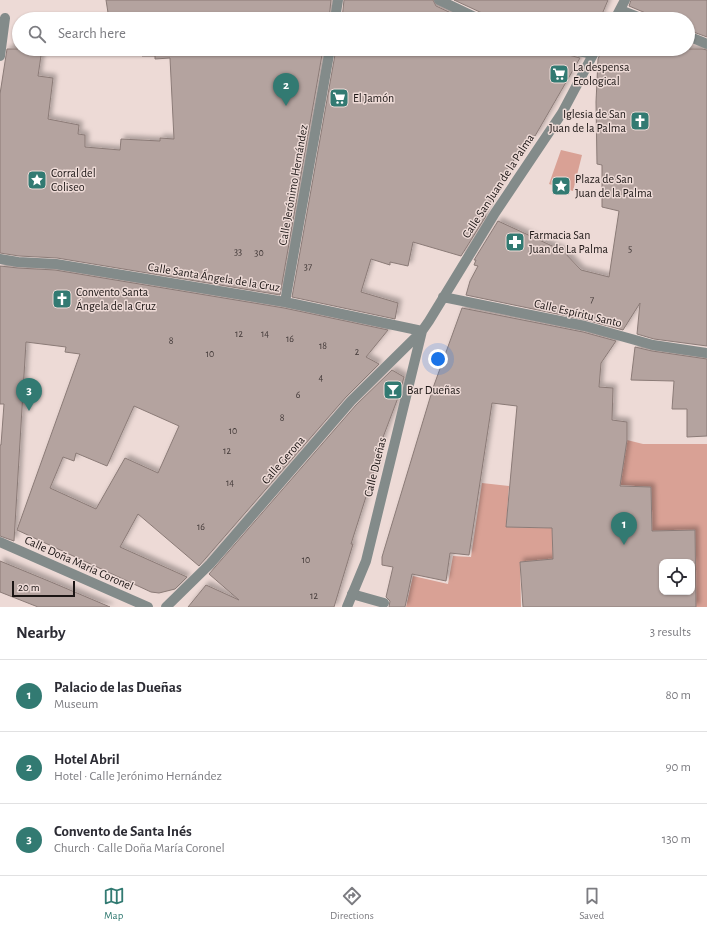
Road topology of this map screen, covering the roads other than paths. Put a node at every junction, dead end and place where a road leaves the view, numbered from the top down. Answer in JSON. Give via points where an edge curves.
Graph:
{"nodes":[{"id":1,"x":338,"y":0,"type":"edge"},
{"id":2,"x":439,"y":0,"type":"edge"},
{"id":3,"x":625,"y":0,"type":"edge"},
{"id":4,"x":336,"y":12,"type":"edge"},
{"id":5,"x":464,"y":12,"type":"edge"},
{"id":6,"x":619,"y":12,"type":"edge"},
{"id":7,"x":5,"y":18,"type":"dead end"},
{"id":8,"x":695,"y":39,"type":"edge"},
{"id":9,"x":707,"y":44,"type":"edge"},
{"id":10,"x":0,"y":56,"type":"edge"},
{"id":11,"x":329,"y":56,"type":"edge"},
{"id":12,"x":593,"y":56,"type":"edge"},
{"id":13,"x":0,"y":259,"type":"edge"},
{"id":14,"x":443,"y":297,"type":"junction"},
{"id":15,"x":285,"y":302,"type":"junction"},
{"id":16,"x":422,"y":331,"type":"junction"},
{"id":17,"x":707,"y":353,"type":"edge"},
{"id":18,"x":0,"y":542,"type":"edge"},
{"id":19,"x":352,"y":594,"type":"junction"},
{"id":20,"x":384,"y":603,"type":"dead end"},
{"id":21,"x":148,"y":607,"type":"edge"},
{"id":22,"x":166,"y":607,"type":"edge"},
{"id":23,"x":347,"y":607,"type":"edge"}],
"edges":[{"from":1,"to":4,"type":"street"},
{"from":2,"to":5,"type":"street"},
{"from":3,"to":6,"type":"street"},
{"from":7,"to":10,"type":"street"},
{"from":8,"to":9,"type":"street"},
{"from":11,"to":15,"type":"street","name":"Calle Jerónimo Hernández"},
{"from":12,"to":14,"type":"street","name":"Calle San Juan de la Palma","via":[[562,113]]},
{"from":13,"to":15,"type":"street","name":"Calle Santa Ángela de la Cruz","via":[[56,264]]},
{"from":14,"to":16,"type":"street","name":"Calle San Juan de la Palma"},
{"from":14,"to":17,"type":"street","name":"Calle Espíritu Santo","via":[[584,326],[653,345]]},
{"from":15,"to":16,"type":"street","name":"Calle Santa Ángela de la Cruz"},
{"from":16,"to":19,"type":"street","name":"Calle Dueñas","via":[[366,561]]},
{"from":16,"to":22,"type":"street","name":"Calle Gerona","via":[[351,401],[210,564]]},
{"from":18,"to":21,"type":"street","name":"Calle Doña María Coronel"},
{"from":19,"to":20,"type":"street"},
{"from":19,"to":23,"type":"street","name":"Calle Dueñas"}]}
